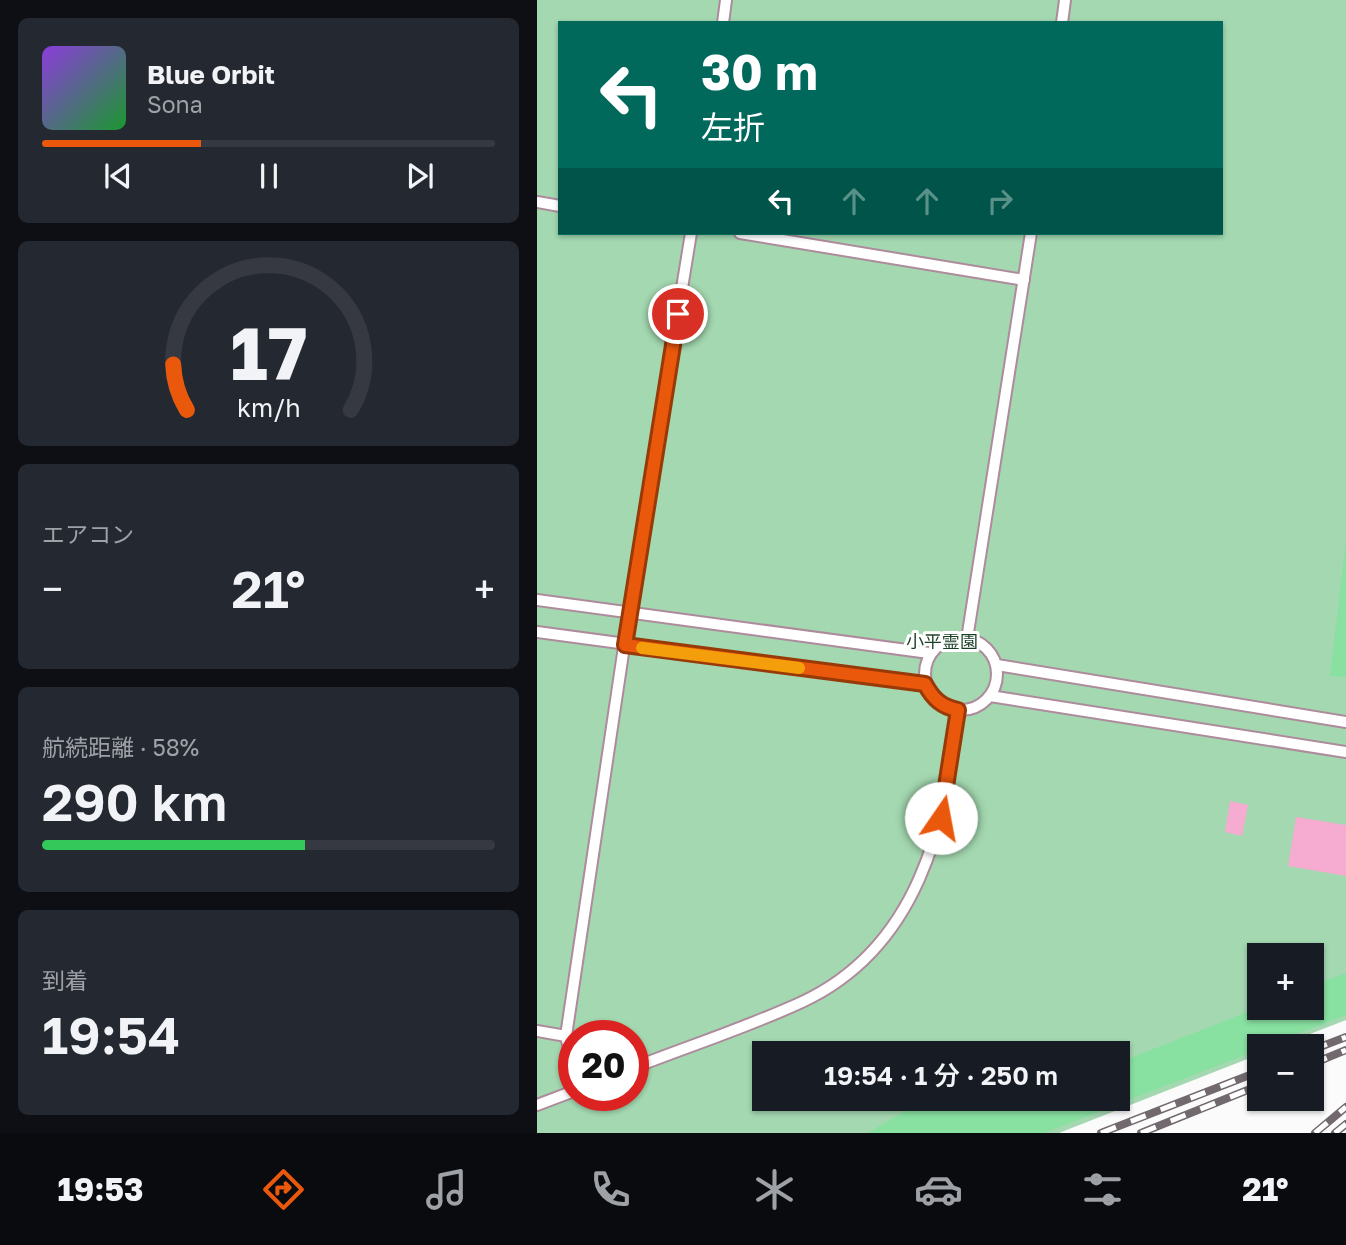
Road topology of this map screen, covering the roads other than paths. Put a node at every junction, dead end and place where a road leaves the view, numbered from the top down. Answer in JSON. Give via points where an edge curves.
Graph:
{"nodes":[{"id":1,"x":726,"y":0,"type":"edge"},
{"id":2,"x":1065,"y":0,"type":"edge"},
{"id":3,"x":723,"y":21,"type":"edge"},
{"id":4,"x":1062,"y":21,"type":"edge"},
{"id":5,"x":537,"y":202,"type":"edge"},
{"id":6,"x":558,"y":206,"type":"edge"},
{"id":7,"x":691,"y":235,"type":"edge"},
{"id":8,"x":753,"y":235,"type":"edge"},
{"id":9,"x":1031,"y":235,"type":"edge"},
{"id":10,"x":1024,"y":280,"type":"junction"},
{"id":11,"x":537,"y":600,"type":"edge"},
{"id":12,"x":629,"y":613,"type":"junction"},
{"id":13,"x":537,"y":632,"type":"edge"},
{"id":14,"x":966,"y":639,"type":"junction"},
{"id":15,"x":625,"y":645,"type":"junction"},
{"id":16,"x":929,"y":653,"type":"junction"},
{"id":17,"x":997,"y":666,"type":"junction"},
{"id":18,"x":925,"y":684,"type":"junction"},
{"id":19,"x":990,"y":696,"type":"junction"},
{"id":20,"x":958,"y":710,"type":"junction"},
{"id":21,"x":1346,"y":722,"type":"edge"},
{"id":22,"x":1346,"y":752,"type":"edge"},
{"id":23,"x":568,"y":1020,"type":"edge"},
{"id":24,"x":537,"y":1031,"type":"edge"},
{"id":25,"x":558,"y":1035,"type":"edge"},
{"id":26,"x":649,"y":1062,"type":"edge"},
{"id":27,"x":558,"y":1097,"type":"edge"},
{"id":28,"x":537,"y":1105,"type":"edge"}],
"edges":[{"from":1,"to":3,"type":"lane"},
{"from":2,"to":4,"type":"lane"},
{"from":5,"to":6,"type":"lane"},
{"from":7,"to":12,"type":"lane"},
{"from":8,"to":10,"type":"lane"},
{"from":9,"to":10,"type":"lane"},
{"from":10,"to":14,"type":"lane"},
{"from":11,"to":12,"type":"lane"},
{"from":12,"to":15,"type":"lane"},
{"from":12,"to":16,"type":"lane"},
{"from":13,"to":15,"type":"lane"},
{"from":14,"to":16,"type":"lane","via":[[941,642]]},
{"from":14,"to":17,"type":"lane","via":[[990,652]]},
{"from":15,"to":18,"type":"lane"},
{"from":15,"to":23,"type":"lane"},
{"from":16,"to":18,"type":"lane"},
{"from":17,"to":19,"type":"lane"},
{"from":17,"to":21,"type":"lane"},
{"from":18,"to":20,"type":"lane","via":[[933,698]]},
{"from":19,"to":20,"type":"lane","via":[[976,707]]},
{"from":19,"to":22,"type":"lane"},
{"from":20,"to":26,"type":"lane","via":[[948,784],[930,853],[903,912],[878,946],[862,963],[804,1001]]},
{"from":24,"to":25,"type":"lane"},
{"from":27,"to":28,"type":"lane"}]}
